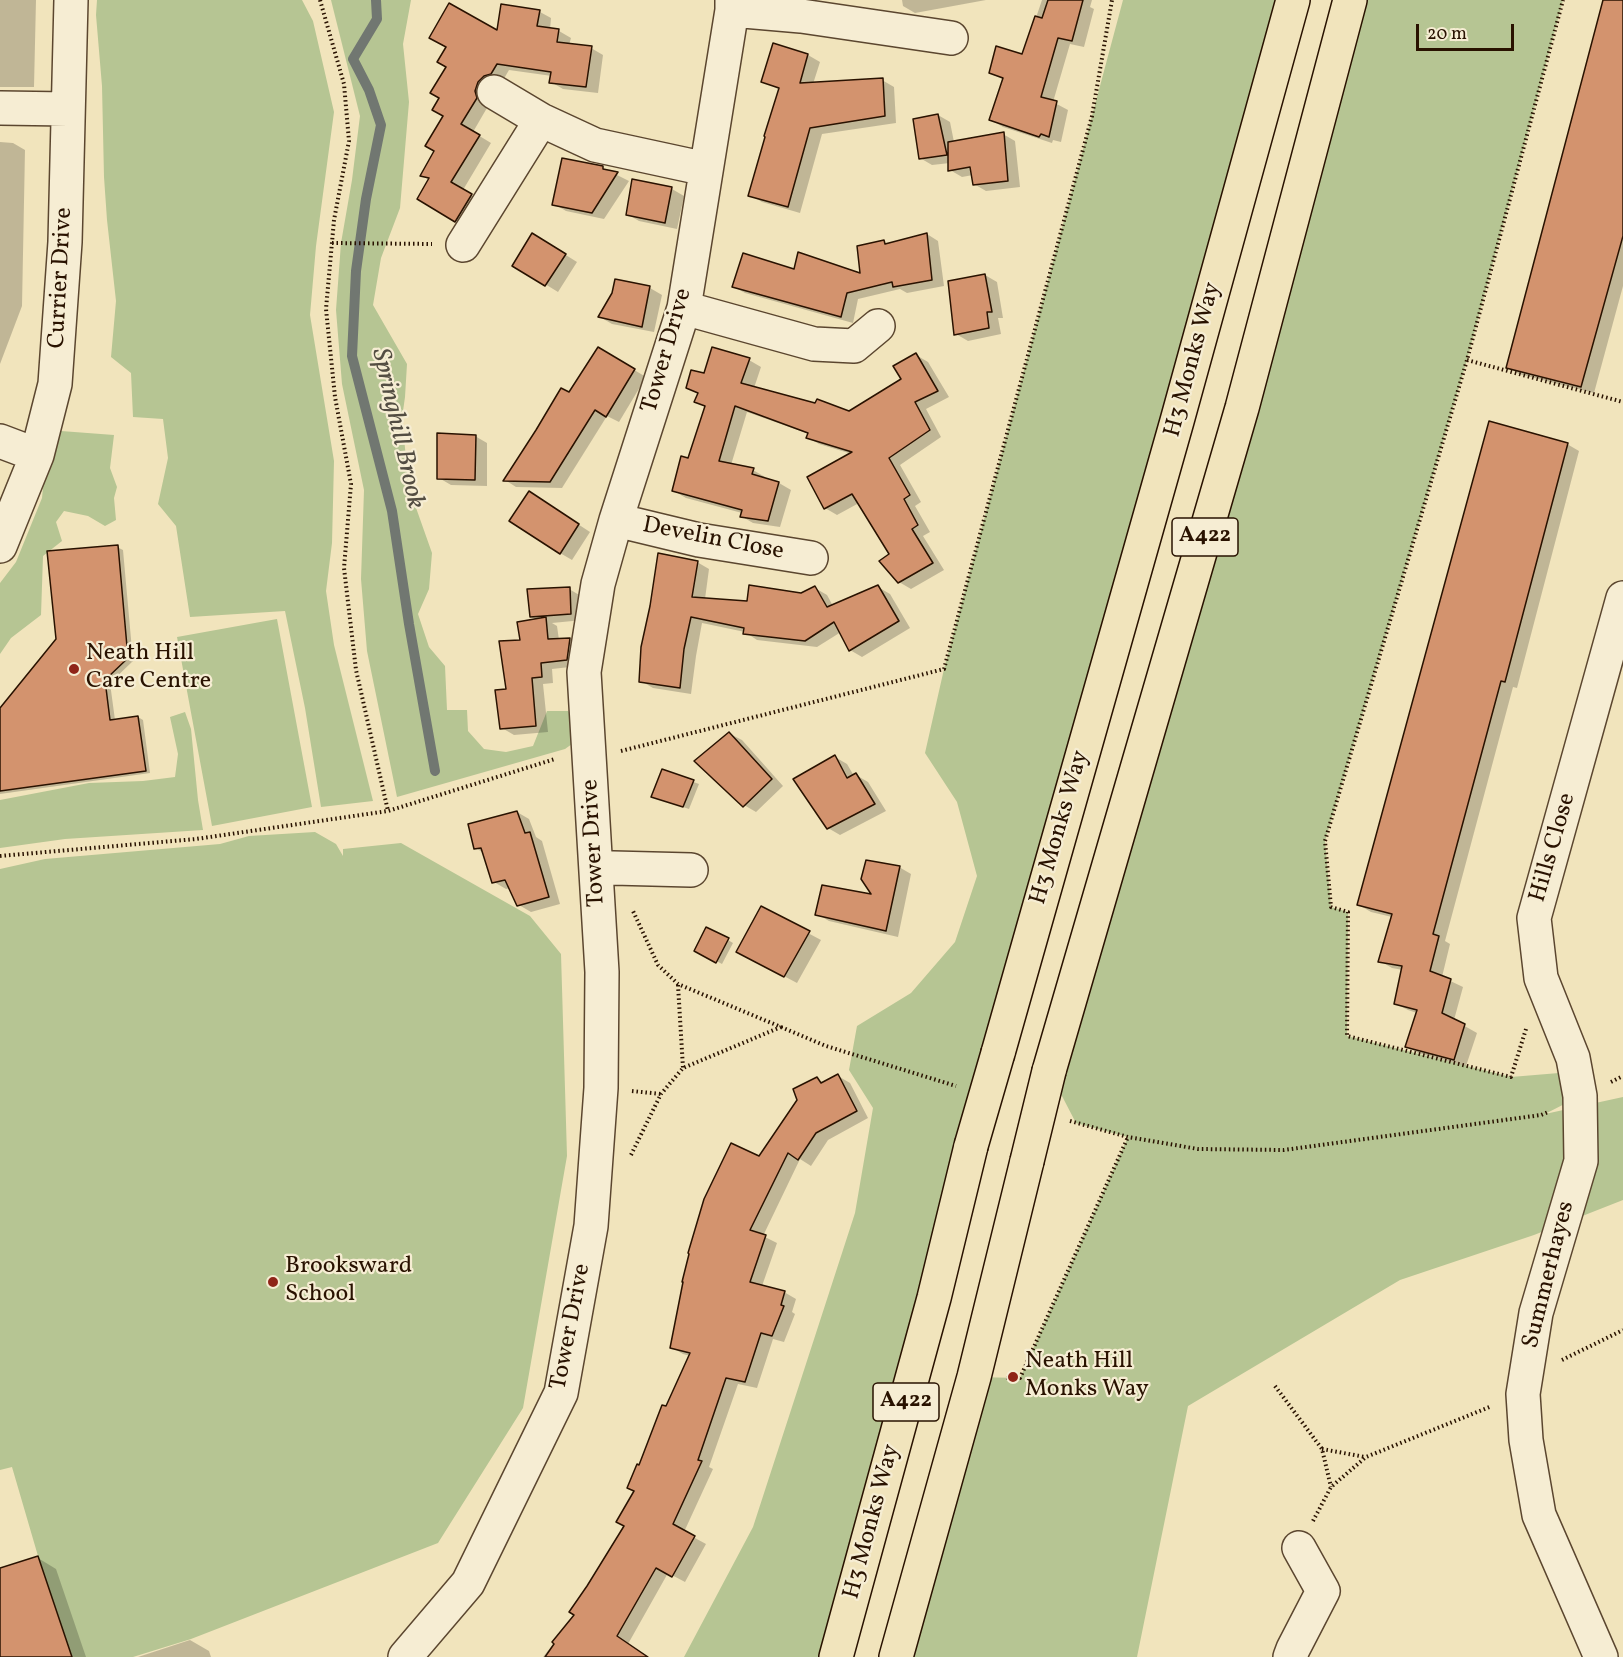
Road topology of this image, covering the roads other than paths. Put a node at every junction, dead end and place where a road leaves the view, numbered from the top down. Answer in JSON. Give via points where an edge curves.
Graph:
{"nodes":[{"id":1,"x":70,"y":0,"type":"edge"},
{"id":2,"x":1293,"y":0,"type":"edge"},
{"id":3,"x":1350,"y":0,"type":"edge"},
{"id":4,"x":732,"y":5,"type":"edge"},
{"id":5,"x":951,"y":38,"type":"dead end"},
{"id":6,"x":494,"y":92,"type":"dead end"},
{"id":7,"x":0,"y":108,"type":"edge"},
{"id":8,"x":68,"y":109,"type":"junction"},
{"id":9,"x":542,"y":120,"type":"junction"},
{"id":10,"x":706,"y":169,"type":"junction"},
{"id":11,"x":463,"y":245,"type":"road end"},
{"id":12,"x":684,"y":308,"type":"junction"},
{"id":13,"x":878,"y":326,"type":"dead end"},
{"id":14,"x":0,"y":441,"type":"edge"},
{"id":15,"x":37,"y":455,"type":"junction"},
{"id":16,"x":616,"y":520,"type":"junction"},
{"id":17,"x":0,"y":546,"type":"edge"},
{"id":18,"x":811,"y":558,"type":"dead end"},
{"id":19,"x":1623,"y":598,"type":"edge"},
{"id":20,"x":1612,"y":680,"type":"edge"},
{"id":21,"x":596,"y":869,"type":"junction"},
{"id":22,"x":691,"y":870,"type":"dead end"},
{"id":23,"x":1580,"y":1096,"type":"joint"},
{"id":24,"x":1299,"y":1548,"type":"road end"},
{"id":25,"x":1623,"y":1653,"type":"edge"},
{"id":26,"x":405,"y":1657,"type":"edge"},
{"id":27,"x":836,"y":1657,"type":"edge"},
{"id":28,"x":896,"y":1657,"type":"edge"},
{"id":29,"x":1290,"y":1657,"type":"edge"},
{"id":30,"x":1601,"y":1657,"type":"edge"},
{"id":31,"x":1616,"y":1657,"type":"edge"}],
"edges":[{"from":1,"to":8,"type":"street","name":"Currier Drive"},
{"from":2,"to":27,"type":"main road","name":"H3 Monks Way","number":"A422","bridge":true,"via":[[971,1146],[934,1298]]},
{"from":3,"to":28,"type":"main road","number":"A422","bridge":true,"via":[[1242,408],[1049,1071],[974,1377]]},
{"from":4,"to":5,"type":"street"},
{"from":4,"to":10,"type":"street","name":"Tower Drive"},
{"from":6,"to":9,"type":"street"},
{"from":7,"to":8,"type":"street"},
{"from":8,"to":15,"type":"street","name":"Currier Drive","via":[[65,242],[55,384]]},
{"from":9,"to":10,"type":"street","via":[[595,146]]},
{"from":9,"to":11,"type":"street"},
{"from":10,"to":12,"type":"street","name":"Tower Drive"},
{"from":12,"to":13,"type":"street","via":[[814,344],[854,346]]},
{"from":12,"to":16,"type":"street","name":"Tower Drive"},
{"from":14,"to":15,"type":"street"},
{"from":15,"to":17,"type":"street","name":"Currier Drive"},
{"from":16,"to":18,"type":"street","name":"Develin Close","via":[[699,540]]},
{"from":16,"to":21,"type":"street","name":"Tower Drive","via":[[598,584],[584,672]]},
{"from":19,"to":20,"type":"street","name":"Hills Close"},
{"from":20,"to":23,"type":"street","name":"Hills Close","via":[[1534,918],[1541,978],[1573,1058]]},
{"from":21,"to":22,"type":"street"},
{"from":21,"to":26,"type":"street","name":"Tower Drive","via":[[602,972],[598,1134],[591,1226],[561,1393],[468,1583]]},
{"from":23,"to":30,"type":"street","name":"Summerhayes","via":[[1581,1161],[1536,1312],[1523,1394],[1526,1440],[1539,1515]]},
{"from":24,"to":29,"type":"street","via":[[1323,1591]]},
{"from":25,"to":31,"type":"street"}]}
